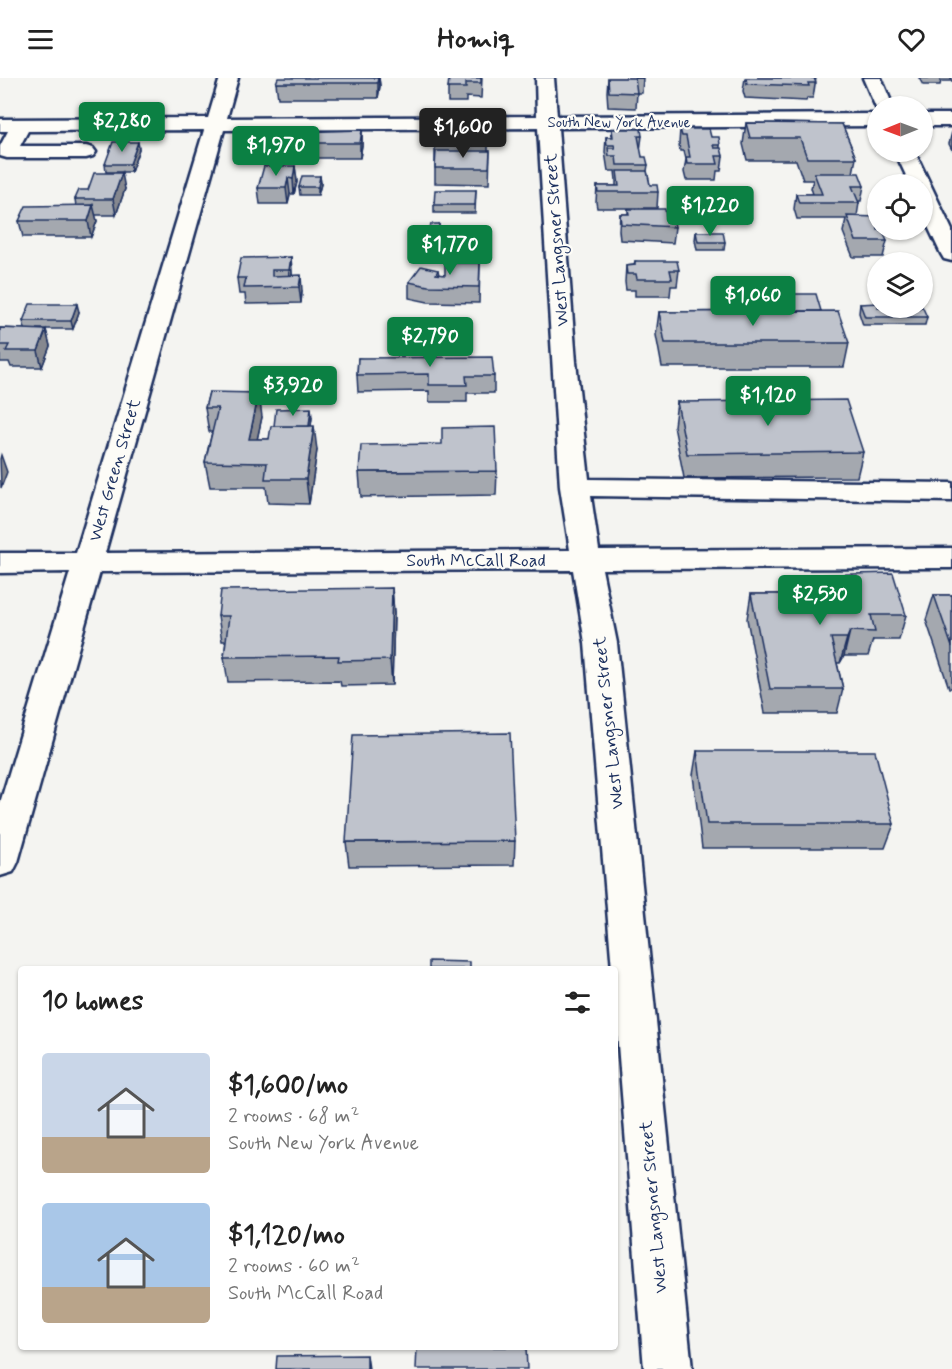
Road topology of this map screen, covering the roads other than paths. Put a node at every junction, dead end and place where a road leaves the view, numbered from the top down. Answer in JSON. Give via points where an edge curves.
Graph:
{"nodes":[{"id":1,"x":229,"y":78,"type":"edge"},
{"id":2,"x":545,"y":78,"type":"edge"},
{"id":3,"x":872,"y":78,"type":"edge"},
{"id":4,"x":880,"y":96,"type":"edge"},
{"id":5,"x":867,"y":120,"type":"edge"},
{"id":6,"x":933,"y":120,"type":"edge"},
{"id":7,"x":952,"y":120,"type":"edge"},
{"id":8,"x":548,"y":122,"type":"junction"},
{"id":9,"x":216,"y":123,"type":"junction"},
{"id":10,"x":0,"y":125,"type":"edge"},
{"id":11,"x":21,"y":125,"type":"junction"},
{"id":12,"x":3,"y":152,"type":"edge"},
{"id":13,"x":86,"y":152,"type":"dead end"},
{"id":14,"x":933,"y":213,"type":"edge"},
{"id":15,"x":952,"y":254,"type":"edge"},
{"id":16,"x":574,"y":487,"type":"junction"},
{"id":17,"x":952,"y":492,"type":"edge"},
{"id":18,"x":952,"y":558,"type":"edge"},
{"id":19,"x":584,"y":559,"type":"junction"},
{"id":20,"x":0,"y":562,"type":"edge"},
{"id":21,"x":86,"y":563,"type":"junction"},
{"id":22,"x":0,"y":862,"type":"edge"},
{"id":23,"x":668,"y":1369,"type":"edge"}],
"edges":[{"from":1,"to":9,"type":"street","name":"West Green Street"},
{"from":2,"to":8,"type":"street","name":"West Langsner Street"},
{"from":3,"to":4,"type":"street"},
{"from":5,"to":8,"type":"street","name":"South New York Avenue"},
{"from":6,"to":7,"type":"street"},
{"from":8,"to":9,"type":"street","name":"South New York Avenue"},
{"from":8,"to":16,"type":"street","name":"West Langsner Street"},
{"from":9,"to":11,"type":"street","name":"South New York Avenue"},
{"from":9,"to":21,"type":"street","name":"West Green Street"},
{"from":10,"to":11,"type":"street","name":"South New York Avenue"},
{"from":11,"to":12,"type":"street"},
{"from":12,"to":13,"type":"street"},
{"from":14,"to":15,"type":"street"},
{"from":16,"to":17,"type":"street"},
{"from":16,"to":19,"type":"street","name":"West Langsner Street"},
{"from":18,"to":19,"type":"street","name":"South McCall Road"},
{"from":19,"to":21,"type":"street","name":"South McCall Road"},
{"from":19,"to":23,"type":"street","name":"West Langsner Street","via":[[601,643]]},
{"from":20,"to":21,"type":"street","name":"South McCall Road"},
{"from":21,"to":22,"type":"street","name":"West Green Street"}]}
